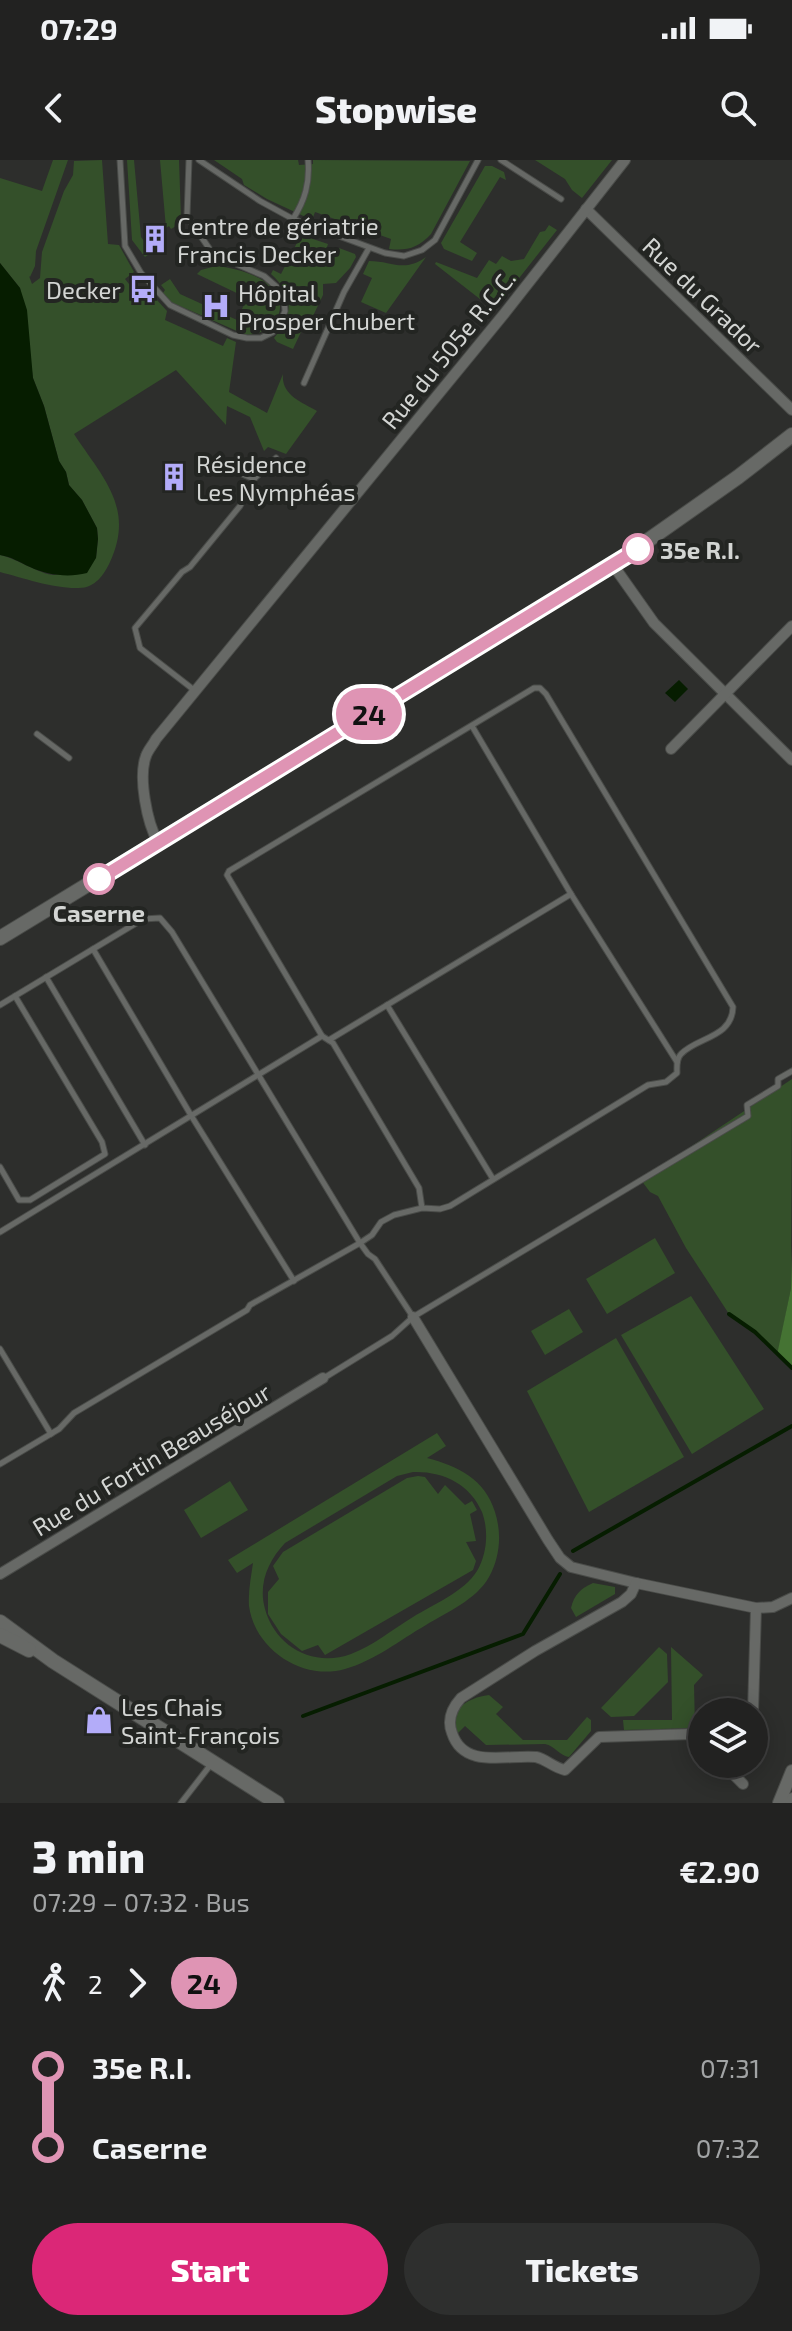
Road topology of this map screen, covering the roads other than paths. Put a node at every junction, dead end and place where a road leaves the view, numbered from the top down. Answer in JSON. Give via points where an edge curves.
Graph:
{"nodes":[{"id":1,"x":120,"y":160,"type":"edge"},
{"id":2,"x":189,"y":160,"type":"edge"},
{"id":3,"x":199,"y":160,"type":"edge"},
{"id":4,"x":308,"y":160,"type":"edge"},
{"id":5,"x":478,"y":160,"type":"edge"},
{"id":6,"x":501,"y":160,"type":"edge"},
{"id":7,"x":625,"y":160,"type":"edge"},
{"id":8,"x":561,"y":199,"type":"dead end"},
{"id":9,"x":586,"y":209,"type":"junction"},
{"id":10,"x":293,"y":219,"type":"junction"},
{"id":11,"x":369,"y":248,"type":"junction"},
{"id":12,"x":304,"y":383,"type":"dead end"},
{"id":13,"x":792,"y":410,"type":"edge"},
{"id":14,"x":792,"y":435,"type":"edge"},
{"id":15,"x":276,"y":458,"type":"dead end"},
{"id":16,"x":221,"y":465,"type":"dead end"},
{"id":17,"x":254,"y":479,"type":"junction"},
{"id":18,"x":613,"y":565,"type":"junction"},
{"id":19,"x":792,"y":626,"type":"edge"},
{"id":20,"x":194,"y":690,"type":"junction"},
{"id":21,"x":724,"y":693,"type":"junction"},
{"id":22,"x":472,"y":726,"type":"junction"},
{"id":23,"x":37,"y":734,"type":"dead end"},
{"id":24,"x":671,"y":749,"type":"dead end"},
{"id":25,"x":69,"y":758,"type":"dead end"},
{"id":26,"x":792,"y":760,"type":"edge"},
{"id":27,"x":158,"y":842,"type":"junction"},
{"id":28,"x":571,"y":894,"type":"junction"},
{"id":29,"x":0,"y":938,"type":"edge"},
{"id":30,"x":93,"y":949,"type":"junction"},
{"id":31,"x":46,"y":977,"type":"junction"},
{"id":32,"x":15,"y":996,"type":"junction"},
{"id":33,"x":0,"y":1005,"type":"edge"},
{"id":34,"x":387,"y":1005,"type":"junction"},
{"id":35,"x":322,"y":1036,"type":"junction"},
{"id":36,"x":329,"y":1040,"type":"junction"},
{"id":37,"x":677,"y":1062,"type":"junction"},
{"id":38,"x":792,"y":1071,"type":"edge"},
{"id":39,"x":258,"y":1075,"type":"junction"},
{"id":40,"x":192,"y":1117,"type":"junction"},
{"id":41,"x":146,"y":1145,"type":"junction"},
{"id":42,"x":0,"y":1167,"type":"edge"},
{"id":43,"x":493,"y":1179,"type":"junction"},
{"id":44,"x":422,"y":1208,"type":"junction"},
{"id":45,"x":0,"y":1232,"type":"edge"},
{"id":46,"x":360,"y":1243,"type":"junction"},
{"id":47,"x":294,"y":1281,"type":"junction"},
{"id":48,"x":413,"y":1317,"type":"junction"},
{"id":49,"x":0,"y":1349,"type":"edge"},
{"id":50,"x":323,"y":1378,"type":"joint"},
{"id":51,"x":51,"y":1434,"type":"junction"},
{"id":52,"x":0,"y":1464,"type":"edge"},
{"id":53,"x":0,"y":1574,"type":"edge"},
{"id":54,"x":636,"y":1583,"type":"junction"},
{"id":55,"x":792,"y":1598,"type":"edge"},
{"id":56,"x":756,"y":1608,"type":"junction"},
{"id":57,"x":0,"y":1622,"type":"edge"},
{"id":58,"x":0,"y":1635,"type":"edge"},
{"id":59,"x":45,"y":1655,"type":"junction"},
{"id":60,"x":753,"y":1698,"type":"edge"},
{"id":61,"x":688,"y":1734,"type":"edge"},
{"id":62,"x":213,"y":1763,"type":"junction"},
{"id":63,"x":792,"y":1771,"type":"edge"},
{"id":64,"x":737,"y":1778,"type":"edge"},
{"id":65,"x":743,"y":1784,"type":"dead end"},
{"id":66,"x":792,"y":1798,"type":"edge"},
{"id":67,"x":181,"y":1803,"type":"edge"},
{"id":68,"x":277,"y":1803,"type":"edge"},
{"id":69,"x":779,"y":1803,"type":"edge"}],
"edges":[{"from":1,"to":2,"type":"lane","via":[[125,246],[141,273],[170,305],[233,335],[261,338],[280,323],[284,299],[264,276],[213,254],[187,216]]},
{"from":3,"to":10,"type":"lane"},
{"from":4,"to":10,"type":"lane","via":[[310,178]]},
{"from":5,"to":11,"type":"lane","via":[[435,240],[404,256]]},
{"from":6,"to":8,"type":"lane"},
{"from":7,"to":9,"type":"street","name":"Rue du 505e R.C.C."},
{"from":9,"to":13,"type":"street","name":"Rue du Grador"},
{"from":9,"to":20,"type":"street","name":"Rue du 505e R.C.C."},
{"from":10,"to":11,"type":"lane"},
{"from":11,"to":12,"type":"lane"},
{"from":14,"to":18,"type":"main road"},
{"from":15,"to":17,"type":"lane"},
{"from":16,"to":17,"type":"lane"},
{"from":17,"to":20,"type":"lane","via":[[240,506],[135,628],[140,648]]},
{"from":18,"to":21,"type":"street","via":[[654,623]]},
{"from":18,"to":27,"type":"main road"},
{"from":19,"to":21,"type":"street"},
{"from":20,"to":27,"type":"street","name":"Rue du 505e R.C.C.","via":[[145,758],[148,818]]},
{"from":21,"to":24,"type":"street"},
{"from":21,"to":26,"type":"street"},
{"from":22,"to":28,"type":"lane"},
{"from":22,"to":35,"type":"lane","via":[[227,875]]},
{"from":22,"to":37,"type":"lane","via":[[534,688],[543,689],[733,1007],[727,1025],[680,1054]]},
{"from":23,"to":25,"type":"lane"},
{"from":27,"to":29,"type":"main road"},
{"from":28,"to":34,"type":"lane"},
{"from":28,"to":37,"type":"lane"},
{"from":30,"to":31,"type":"lane"},
{"from":30,"to":39,"type":"lane","via":[[143,919],[160,918]]},
{"from":30,"to":40,"type":"lane"},
{"from":31,"to":32,"type":"lane"},
{"from":31,"to":41,"type":"lane"},
{"from":32,"to":33,"type":"lane"},
{"from":32,"to":42,"type":"lane","via":[[106,1150],[30,1200],[19,1200]]},
{"from":34,"to":36,"type":"lane"},
{"from":34,"to":43,"type":"lane"},
{"from":35,"to":36,"type":"lane"},
{"from":35,"to":39,"type":"lane"},
{"from":36,"to":44,"type":"lane","via":[[419,1188]]},
{"from":37,"to":43,"type":"lane","via":[[677,1073],[666,1082],[648,1085]]},
{"from":38,"to":48,"type":"lane","via":[[747,1105],[748,1116]]},
{"from":39,"to":40,"type":"lane"},
{"from":39,"to":46,"type":"lane"},
{"from":40,"to":41,"type":"lane"},
{"from":40,"to":47,"type":"lane"},
{"from":41,"to":45,"type":"lane"},
{"from":43,"to":44,"type":"lane","via":[[450,1206]]},
{"from":44,"to":46,"type":"lane","via":[[381,1222]]},
{"from":46,"to":47,"type":"lane"},
{"from":46,"to":48,"type":"lane"},
{"from":47,"to":51,"type":"lane","via":[[74,1413]]},
{"from":48,"to":50,"type":"lane"},
{"from":48,"to":54,"type":"street","via":[[560,1558],[571,1567]]},
{"from":49,"to":51,"type":"lane"},
{"from":50,"to":53,"type":"street","name":"Rue du Fortin Beauséjour"},
{"from":51,"to":52,"type":"lane"},
{"from":54,"to":56,"type":"street"},
{"from":54,"to":61,"type":"street","via":[[622,1602],[461,1698],[450,1718],[452,1735],[474,1756],[538,1757],[565,1770],[599,1737]]},
{"from":55,"to":56,"type":"street"},
{"from":56,"to":60,"type":"street"},
{"from":57,"to":59,"type":"main road"},
{"from":58,"to":59,"type":"main road"},
{"from":59,"to":62,"type":"main road"},
{"from":62,"to":67,"type":"lane"},
{"from":62,"to":68,"type":"main road"},
{"from":63,"to":69,"type":"street"},
{"from":64,"to":65,"type":"street"},
{"from":66,"to":69,"type":"street"}]}
